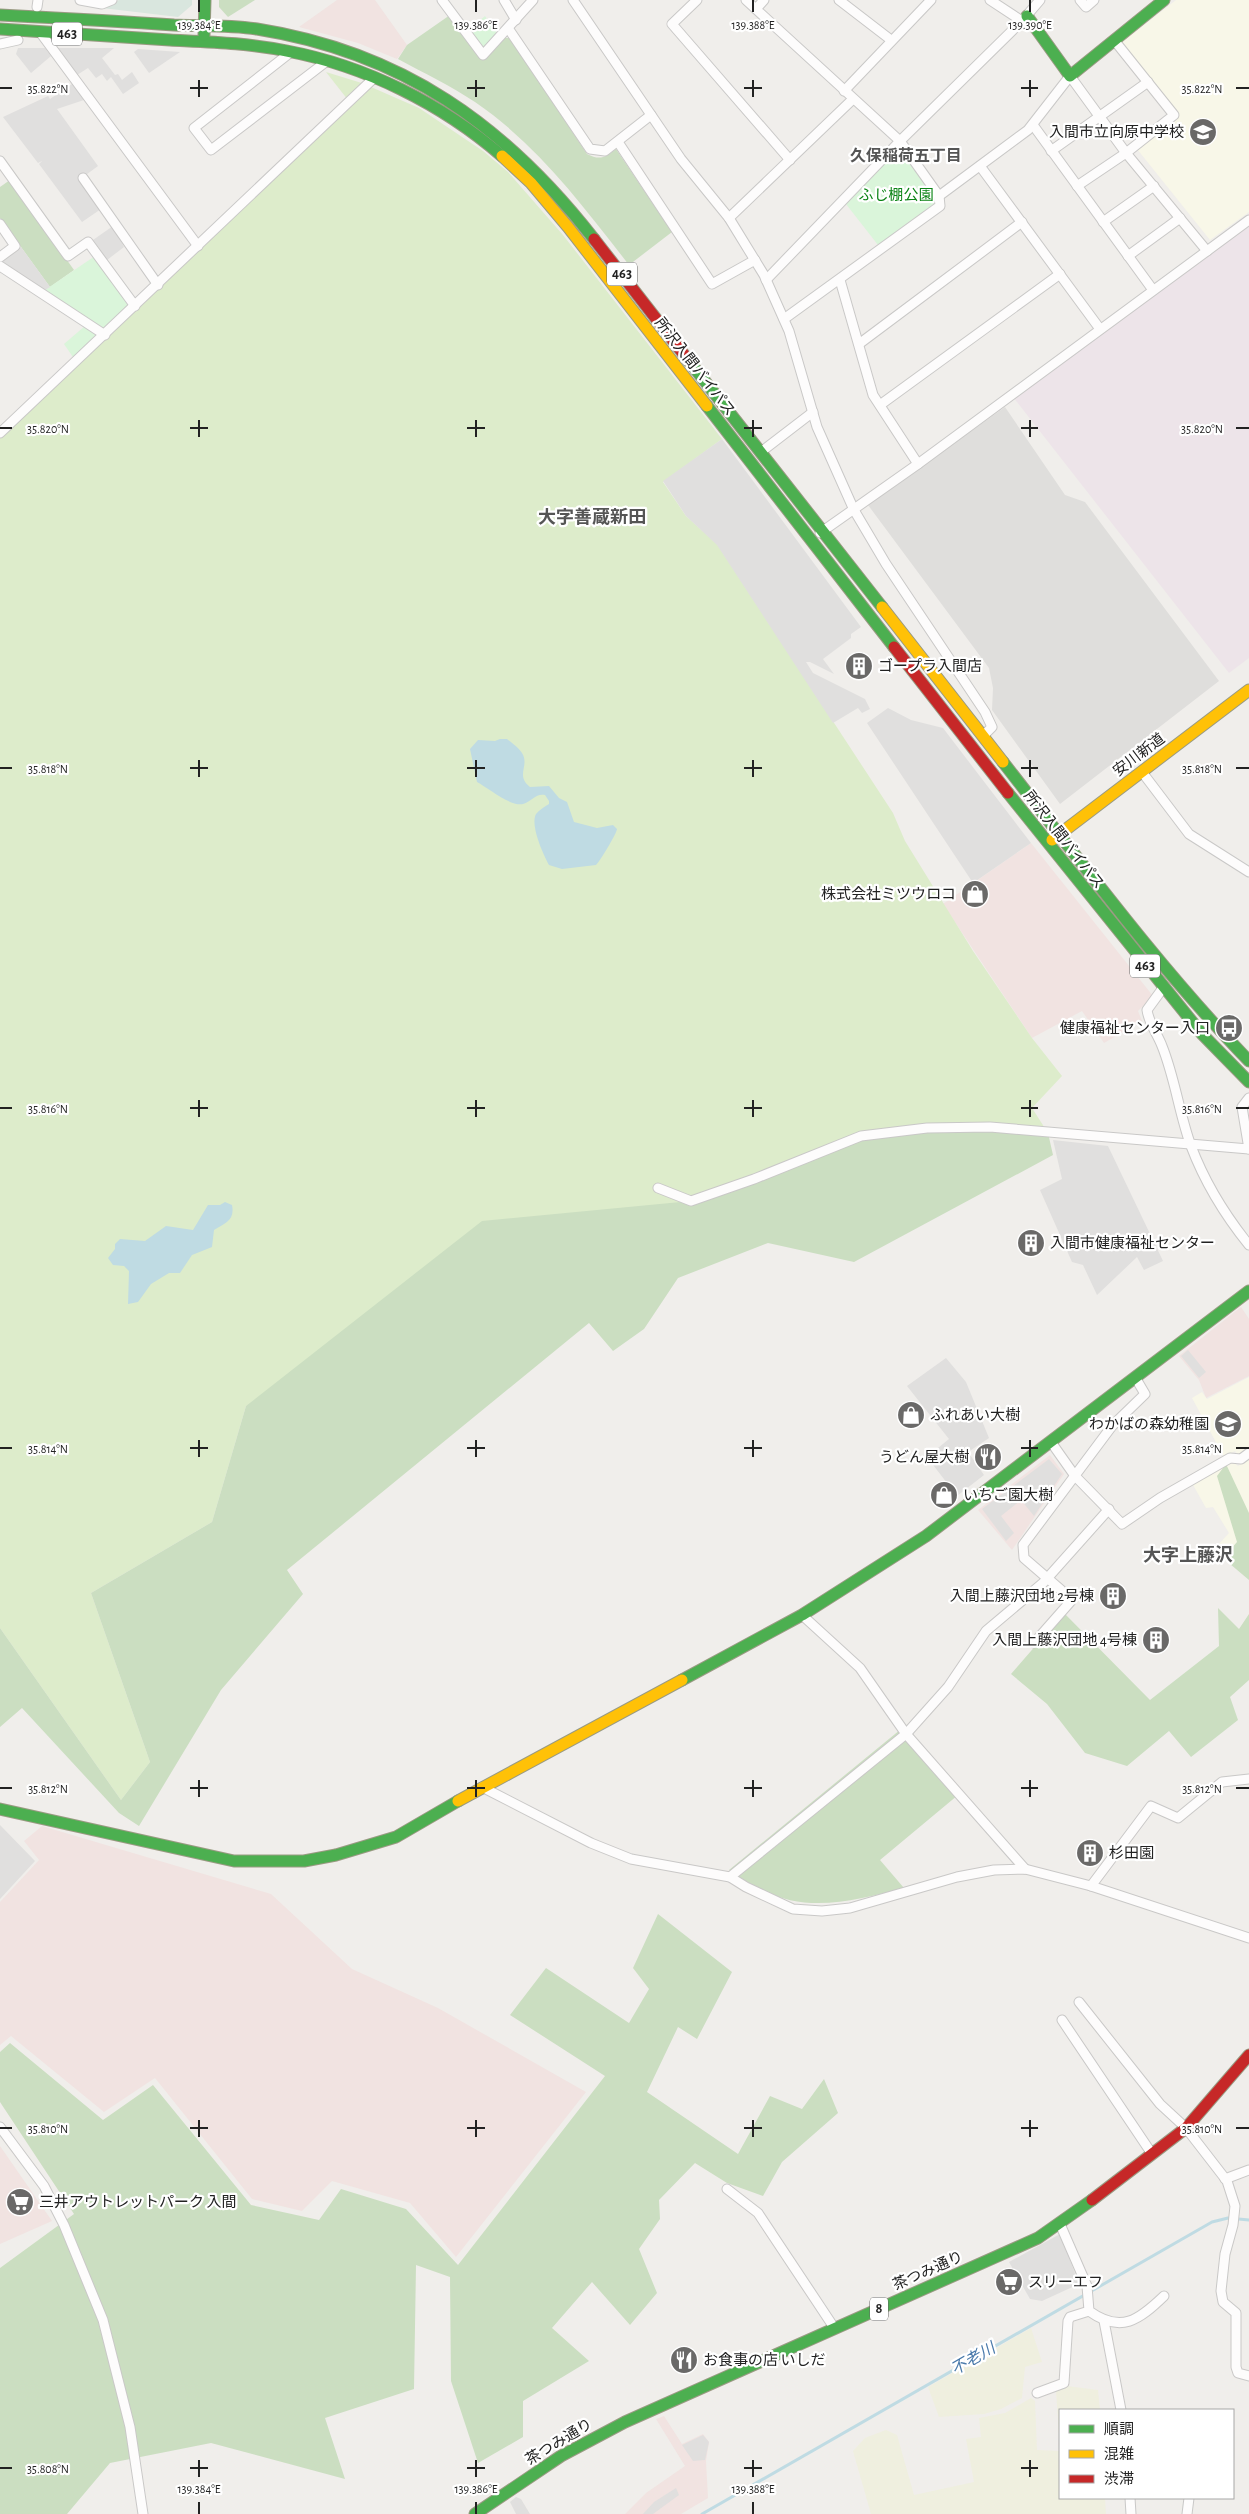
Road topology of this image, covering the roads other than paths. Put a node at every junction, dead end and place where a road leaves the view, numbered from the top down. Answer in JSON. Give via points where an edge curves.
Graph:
{"nodes":[{"id":1,"x":80,"y":0,"type":"edge"},
{"id":2,"x":112,"y":0,"type":"edge"},
{"id":3,"x":206,"y":0,"type":"edge"},
{"id":4,"x":442,"y":0,"type":"edge"},
{"id":5,"x":504,"y":0,"type":"edge"},
{"id":6,"x":533,"y":0,"type":"edge"},
{"id":7,"x":573,"y":0,"type":"edge"},
{"id":8,"x":746,"y":0,"type":"edge"},
{"id":9,"x":764,"y":0,"type":"edge"},
{"id":10,"x":839,"y":0,"type":"edge"},
{"id":11,"x":931,"y":0,"type":"edge"},
{"id":12,"x":990,"y":0,"type":"edge"},
{"id":13,"x":1040,"y":0,"type":"edge"},
{"id":14,"x":1080,"y":0,"type":"edge"},
{"id":15,"x":1094,"y":0,"type":"edge"},
{"id":16,"x":1164,"y":0,"type":"edge"},
{"id":17,"x":693,"y":1,"type":"edge"},
{"id":18,"x":38,"y":3,"type":"edge"},
{"id":19,"x":0,"y":4,"type":"edge"},
{"id":20,"x":756,"y":10,"type":"junction"},
{"id":21,"x":0,"y":15,"type":"edge"},
{"id":22,"x":78,"y":19,"type":"junction"},
{"id":23,"x":1025,"y":19,"type":"junction"},
{"id":24,"x":516,"y":20,"type":"junction"},
{"id":25,"x":205,"y":26,"type":"junction"},
{"id":26,"x":508,"y":28,"type":"junction"},
{"id":27,"x":0,"y":29,"type":"edge"},
{"id":28,"x":43,"y":36,"type":"junction"},
{"id":29,"x":0,"y":39,"type":"edge"},
{"id":30,"x":18,"y":40,"type":"junction"},
{"id":31,"x":891,"y":40,"type":"junction"},
{"id":32,"x":1114,"y":40,"type":"junction"},
{"id":33,"x":204,"y":42,"type":"junction"},
{"id":34,"x":0,"y":44,"type":"edge"},
{"id":35,"x":292,"y":52,"type":"junction"},
{"id":36,"x":327,"y":60,"type":"junction"},
{"id":37,"x":1070,"y":76,"type":"junction"},
{"id":38,"x":374,"y":78,"type":"junction"},
{"id":39,"x":1148,"y":82,"type":"junction"},
{"id":40,"x":844,"y":91,"type":"junction"},
{"id":41,"x":853,"y":99,"type":"junction"},
{"id":42,"x":651,"y":115,"type":"junction"},
{"id":43,"x":1100,"y":118,"type":"junction"},
{"id":44,"x":1033,"y":124,"type":"junction"},
{"id":45,"x":900,"y":141,"type":"junction"},
{"id":46,"x":618,"y":142,"type":"junction"},
{"id":47,"x":1052,"y":151,"type":"junction"},
{"id":48,"x":1126,"y":153,"type":"junction"},
{"id":49,"x":790,"y":160,"type":"junction"},
{"id":50,"x":0,"y":161,"type":"edge"},
{"id":51,"x":980,"y":166,"type":"junction"},
{"id":52,"x":83,"y":178,"type":"dead end"},
{"id":53,"x":1077,"y":186,"type":"junction"},
{"id":54,"x":1154,"y":186,"type":"junction"},
{"id":55,"x":939,"y":196,"type":"junction"},
{"id":56,"x":729,"y":218,"type":"junction"},
{"id":57,"x":1180,"y":218,"type":"junction"},
{"id":58,"x":1249,"y":220,"type":"edge"},
{"id":59,"x":1022,"y":222,"type":"junction"},
{"id":60,"x":1103,"y":222,"type":"junction"},
{"id":61,"x":0,"y":224,"type":"edge"},
{"id":62,"x":198,"y":246,"type":"junction"},
{"id":63,"x":1207,"y":251,"type":"junction"},
{"id":64,"x":1128,"y":256,"type":"junction"},
{"id":65,"x":0,"y":257,"type":"edge"},
{"id":66,"x":755,"y":260,"type":"junction"},
{"id":67,"x":0,"y":266,"type":"edge"},
{"id":68,"x":1060,"y":274,"type":"junction"},
{"id":69,"x":766,"y":280,"type":"junction"},
{"id":70,"x":840,"y":280,"type":"junction"},
{"id":71,"x":158,"y":284,"type":"junction"},
{"id":72,"x":1153,"y":290,"type":"junction"},
{"id":73,"x":135,"y":306,"type":"junction"},
{"id":74,"x":784,"y":319,"type":"junction"},
{"id":75,"x":1100,"y":329,"type":"junction"},
{"id":76,"x":105,"y":335,"type":"junction"},
{"id":77,"x":859,"y":344,"type":"junction"},
{"id":78,"x":880,"y":404,"type":"junction"},
{"id":79,"x":813,"y":412,"type":"junction"},
{"id":80,"x":0,"y":433,"type":"edge"},
{"id":81,"x":761,"y":452,"type":"junction"},
{"id":82,"x":918,"y":464,"type":"junction"},
{"id":83,"x":854,"y":510,"type":"junction"},
{"id":84,"x":823,"y":531,"type":"junction"},
{"id":85,"x":810,"y":541,"type":"junction"},
{"id":86,"x":1249,"y":690,"type":"edge"},
{"id":87,"x":984,"y":735,"type":"junction"},
{"id":88,"x":1142,"y":772,"type":"junction"},
{"id":89,"x":1060,"y":834,"type":"junction"},
{"id":90,"x":1047,"y":844,"type":"junction"},
{"id":91,"x":1249,"y":872,"type":"edge"},
{"id":92,"x":1163,"y":988,"type":"junction"},
{"id":93,"x":1249,"y":1061,"type":"edge"},
{"id":94,"x":1249,"y":1082,"type":"edge"},
{"id":95,"x":1249,"y":1098,"type":"edge"},
{"id":96,"x":1190,"y":1145,"type":"junction"},
{"id":97,"x":1249,"y":1149,"type":"edge"},
{"id":98,"x":658,"y":1188,"type":"dead end"},
{"id":99,"x":1249,"y":1245,"type":"edge"},
{"id":100,"x":1249,"y":1291,"type":"edge"},
{"id":101,"x":1135,"y":1377,"type":"junction"},
{"id":102,"x":1050,"y":1442,"type":"junction"},
{"id":103,"x":1249,"y":1453,"type":"edge"},
{"id":104,"x":1075,"y":1476,"type":"junction"},
{"id":105,"x":1109,"y":1509,"type":"junction"},
{"id":106,"x":1047,"y":1579,"type":"junction"},
{"id":107,"x":802,"y":1615,"type":"junction"},
{"id":108,"x":1034,"y":1643,"type":"dead end"},
{"id":109,"x":906,"y":1734,"type":"junction"},
{"id":110,"x":1249,"y":1779,"type":"edge"},
{"id":111,"x":482,"y":1787,"type":"junction"},
{"id":112,"x":0,"y":1808,"type":"edge"},
{"id":113,"x":1025,"y":1869,"type":"junction"},
{"id":114,"x":730,"y":1877,"type":"junction"},
{"id":115,"x":1091,"y":1886,"type":"junction"},
{"id":116,"x":1249,"y":1938,"type":"edge"},
{"id":117,"x":1080,"y":2002,"type":"dead end"},
{"id":118,"x":1062,"y":2020,"type":"dead end"},
{"id":119,"x":1249,"y":2056,"type":"edge"},
{"id":120,"x":0,"y":2127,"type":"edge"},
{"id":121,"x":1186,"y":2128,"type":"junction"},
{"id":122,"x":1152,"y":2154,"type":"junction"},
{"id":123,"x":1249,"y":2170,"type":"edge"},
{"id":124,"x":1225,"y":2179,"type":"junction"},
{"id":125,"x":727,"y":2189,"type":"dead end"},
{"id":126,"x":1060,"y":2224,"type":"junction"},
{"id":127,"x":1164,"y":2296,"type":"dead end"},
{"id":128,"x":1089,"y":2311,"type":"junction"},
{"id":129,"x":1104,"y":2321,"type":"junction"},
{"id":130,"x":835,"y":2329,"type":"junction"},
{"id":131,"x":1249,"y":2376,"type":"edge"},
{"id":132,"x":1037,"y":2393,"type":"dead end"},
{"id":133,"x":1121,"y":2409,"type":"edge"},
{"id":134,"x":1130,"y":2499,"type":"edge"},
{"id":135,"x":1188,"y":2499,"type":"edge"},
{"id":136,"x":143,"y":2514,"type":"edge"},
{"id":137,"x":475,"y":2514,"type":"edge"},
{"id":138,"x":1131,"y":2514,"type":"edge"},
{"id":139,"x":1187,"y":2514,"type":"edge"}],
"edges":[{"from":1,"to":2,"type":"street","via":[[102,4]]},
{"from":3,"to":25,"type":"main road"},
{"from":4,"to":26,"type":"street","via":[[483,55]]},
{"from":5,"to":24,"type":"street"},
{"from":6,"to":24,"type":"street"},
{"from":7,"to":42,"type":"street"},
{"from":8,"to":20,"type":"street"},
{"from":9,"to":20,"type":"street"},
{"from":10,"to":31,"type":"street"},
{"from":11,"to":31,"type":"street"},
{"from":12,"to":23,"type":"street"},
{"from":13,"to":23,"type":"street"},
{"from":14,"to":15,"type":"street","via":[[1086,7]]},
{"from":16,"to":32,"type":"main road"},
{"from":17,"to":49,"type":"street","via":[[672,24]]},
{"from":18,"to":19,"type":"main road","number":"463"},
{"from":18,"to":22,"type":"main road","number":"463","via":[[68,10]]},
{"from":20,"to":40,"type":"street"},
{"from":21,"to":22,"type":"main road","name":"所沢入間バイパス","number":"463"},
{"from":22,"to":25,"type":"main road","name":"所沢入間バイパス","number":"463"},
{"from":23,"to":37,"type":"main road"},
{"from":23,"to":45,"type":"street"},
{"from":24,"to":26,"type":"street"},
{"from":25,"to":33,"type":"main road"},
{"from":25,"to":81,"type":"main road","name":"所沢入間バイパス","number":"463","via":[[281,33],[350,51],[442,95],[487,126],[561,197]]},
{"from":26,"to":46,"type":"street","via":[[590,149],[605,151]]},
{"from":27,"to":28,"type":"main road","number":"463"},
{"from":28,"to":30,"type":"main road","number":"463"},
{"from":28,"to":33,"type":"main road","name":"所沢入間バイパス","number":"463"},
{"from":28,"to":62,"type":"street"},
{"from":29,"to":30,"type":"main road","number":"463"},
{"from":30,"to":34,"type":"street"},
{"from":31,"to":40,"type":"street"},
{"from":32,"to":37,"type":"main road"},
{"from":32,"to":39,"type":"street"},
{"from":33,"to":35,"type":"main road","name":"所沢入間バイパス","number":"463"},
{"from":35,"to":36,"type":"main road","name":"所沢入間バイパス","number":"463"},
{"from":35,"to":36,"type":"street","via":[[194,128],[211,150]]},
{"from":36,"to":38,"type":"main road","name":"所沢入間バイパス","number":"463"},
{"from":37,"to":43,"type":"street"},
{"from":37,"to":44,"type":"street"},
{"from":38,"to":62,"type":"street"},
{"from":38,"to":85,"type":"main road","name":"所沢入間バイパス","number":"463","via":[[435,107],[494,148],[519,171],[568,227]]},
{"from":39,"to":43,"type":"street"},
{"from":39,"to":48,"type":"street","via":[[1174,114]]},
{"from":40,"to":41,"type":"street"},
{"from":41,"to":45,"type":"street"},
{"from":41,"to":49,"type":"street"},
{"from":42,"to":46,"type":"street"},
{"from":42,"to":56,"type":"street","via":[[681,159]]},
{"from":43,"to":47,"type":"street"},
{"from":43,"to":48,"type":"street"},
{"from":44,"to":47,"type":"street"},
{"from":44,"to":51,"type":"street"},
{"from":45,"to":55,"type":"street"},
{"from":45,"to":69,"type":"street"},
{"from":46,"to":66,"type":"street","via":[[712,284]]},
{"from":47,"to":53,"type":"street"},
{"from":48,"to":53,"type":"street"},
{"from":48,"to":54,"type":"street"},
{"from":49,"to":56,"type":"street"},
{"from":50,"to":73,"type":"street","via":[[68,256],[88,242]]},
{"from":51,"to":55,"type":"street"},
{"from":51,"to":59,"type":"street"},
{"from":52,"to":71,"type":"street"},
{"from":53,"to":60,"type":"street"},
{"from":54,"to":57,"type":"street"},
{"from":54,"to":60,"type":"street"},
{"from":55,"to":70,"type":"street","via":[[940,206]]},
{"from":56,"to":66,"type":"street"},
{"from":57,"to":63,"type":"street"},
{"from":57,"to":64,"type":"street"},
{"from":58,"to":63,"type":"street"},
{"from":59,"to":68,"type":"street"},
{"from":59,"to":77,"type":"street"},
{"from":60,"to":64,"type":"street"},
{"from":61,"to":65,"type":"street","via":[[15,246]]},
{"from":62,"to":71,"type":"street"},
{"from":63,"to":72,"type":"street"},
{"from":64,"to":72,"type":"street"},
{"from":66,"to":69,"type":"street"},
{"from":67,"to":76,"type":"street"},
{"from":68,"to":75,"type":"street"},
{"from":68,"to":78,"type":"street"},
{"from":69,"to":74,"type":"street"},
{"from":70,"to":74,"type":"street"},
{"from":70,"to":77,"type":"street"},
{"from":71,"to":73,"type":"street"},
{"from":72,"to":75,"type":"street"},
{"from":73,"to":76,"type":"street"},
{"from":74,"to":79,"type":"street"},
{"from":75,"to":82,"type":"street"},
{"from":76,"to":80,"type":"street"},
{"from":77,"to":78,"type":"street","via":[[868,381]]},
{"from":78,"to":82,"type":"street"},
{"from":79,"to":81,"type":"street"},
{"from":79,"to":83,"type":"street"},
{"from":81,"to":84,"type":"main road","name":"所沢入間バイパス","number":"463"},
{"from":82,"to":83,"type":"street"},
{"from":83,"to":84,"type":"street"},
{"from":83,"to":87,"type":"street","via":[[886,564],[985,712],[992,727]]},
{"from":84,"to":85,"type":"street"},
{"from":84,"to":87,"type":"main road","name":"所沢入間バイパス","number":"463"},
{"from":85,"to":90,"type":"main road","name":"所沢入間バイパス","number":"463"},
{"from":86,"to":88,"type":"main road","name":"安川新道"},
{"from":87,"to":89,"type":"main road","name":"所沢入間バイパス","number":"463"},
{"from":88,"to":89,"type":"main road","name":"安川新道"},
{"from":88,"to":91,"type":"street","via":[[1189,834]]},
{"from":89,"to":90,"type":"main road","name":"安川新道"},
{"from":89,"to":93,"type":"main road","name":"所沢入間バイパス","number":"463","via":[[1157,959]]},
{"from":90,"to":92,"type":"main road","name":"所沢入間バイパス","number":"463"},
{"from":92,"to":94,"type":"main road","name":"所沢入間バイパス","number":"463"},
{"from":92,"to":96,"type":"street","via":[[1147,1010],[1148,1019],[1162,1045]]},
{"from":95,"to":97,"type":"street","via":[[1242,1107]]},
{"from":96,"to":97,"type":"street"},
{"from":96,"to":98,"type":"street","via":[[990,1127],[927,1128],[861,1136],[691,1201]]},
{"from":96,"to":99,"type":"street","via":[[1224,1213]]},
{"from":100,"to":101,"type":"main road"},
{"from":101,"to":102,"type":"main road"},
{"from":101,"to":104,"type":"street","via":[[1145,1394],[1112,1426]]},
{"from":102,"to":104,"type":"street"},
{"from":102,"to":107,"type":"main road","via":[[926,1536]]},
{"from":103,"to":105,"type":"street","via":[[1241,1459],[1230,1458],[1122,1524]]},
{"from":104,"to":105,"type":"street"},
{"from":104,"to":106,"type":"street","via":[[1023,1546],[1024,1558]]},
{"from":105,"to":106,"type":"street"},
{"from":106,"to":108,"type":"street","via":[[1071,1601]]},
{"from":106,"to":109,"type":"street","via":[[986,1631],[948,1688]]},
{"from":107,"to":109,"type":"street","via":[[860,1668]]},
{"from":107,"to":111,"type":"main road"},
{"from":109,"to":113,"type":"street"},
{"from":109,"to":114,"type":"street"},
{"from":110,"to":115,"type":"street","via":[[1222,1782],[1178,1818],[1151,1806]]},
{"from":111,"to":112,"type":"main road","via":[[396,1837],[336,1855],[271,1862],[234,1860]]},
{"from":111,"to":114,"type":"street","via":[[632,1859]]},
{"from":113,"to":114,"type":"street","via":[[957,1876],[887,1899],[822,1911],[793,1909]]},
{"from":113,"to":115,"type":"street"},
{"from":115,"to":116,"type":"street"},
{"from":117,"to":121,"type":"street","via":[[1160,2104]]},
{"from":118,"to":122,"type":"street"},
{"from":119,"to":121,"type":"main road","name":"茶つみ通り","number":"8"},
{"from":120,"to":136,"type":"street","via":[[44,2186],[64,2225],[103,2320],[130,2427]]},
{"from":121,"to":122,"type":"main road","name":"茶つみ通り","number":"8"},
{"from":121,"to":124,"type":"street"},
{"from":122,"to":126,"type":"main road","name":"茶つみ通り","number":"8"},
{"from":123,"to":124,"type":"street"},
{"from":124,"to":131,"type":"street","via":[[1235,2206],[1225,2254],[1222,2302],[1236,2313],[1238,2374]]},
{"from":125,"to":130,"type":"street","via":[[758,2213]]},
{"from":126,"to":128,"type":"street","via":[[1087,2286]]},
{"from":126,"to":130,"type":"main road","name":"茶つみ通り","number":"8","via":[[1018,2248]]},
{"from":127,"to":129,"type":"street","via":[[1144,2314],[1128,2322]]},
{"from":128,"to":129,"type":"street"},
{"from":128,"to":132,"type":"street","via":[[1070,2317],[1068,2321],[1064,2384]]},
{"from":129,"to":133,"type":"street"},
{"from":130,"to":137,"type":"main road","name":"茶つみ通り","number":"8","via":[[593,2438]]},
{"from":134,"to":138,"type":"street"},
{"from":135,"to":139,"type":"street"}]}
